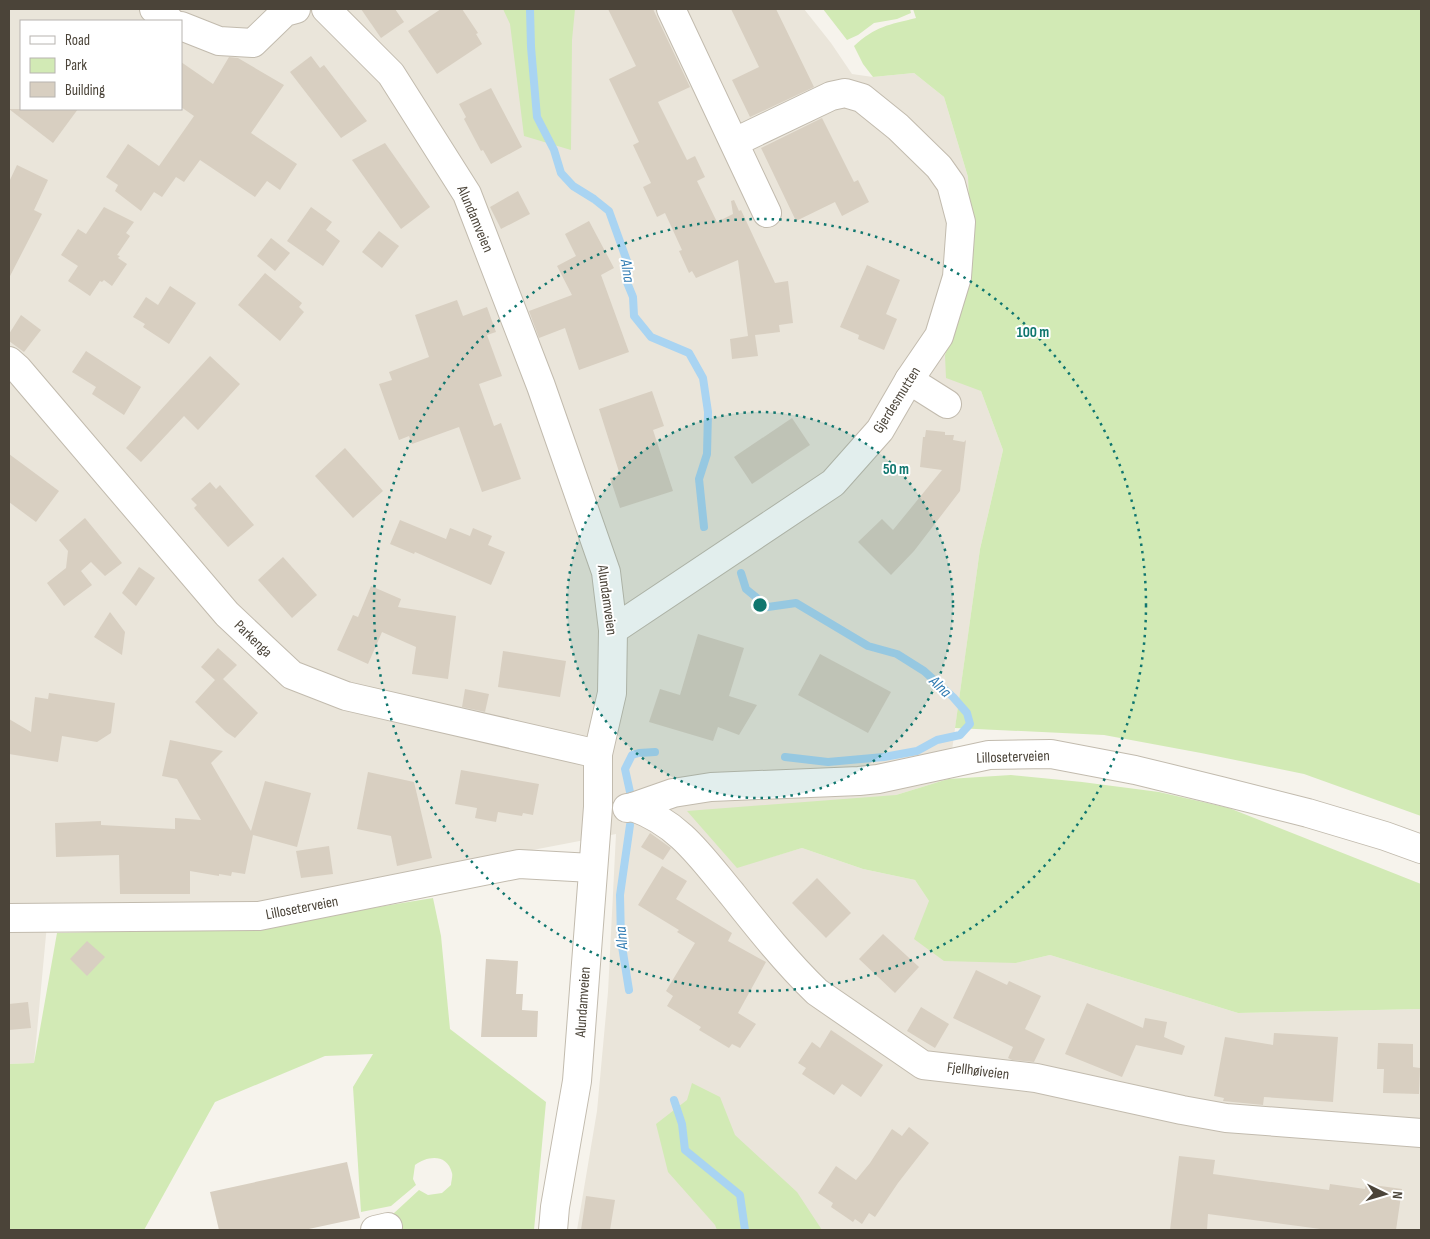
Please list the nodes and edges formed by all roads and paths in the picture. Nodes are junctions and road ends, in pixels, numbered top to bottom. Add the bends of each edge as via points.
1 (154, 9) edge
2 (296, 9) edge
3 (326, 9) edge
4 (672, 9) edge
5 (169, 20) edge
6 (182, 26) edge
7 (735, 142) junction
8 (767, 214) dead end
9 (9, 361) edge
10 (909, 380) junction
11 (947, 404) dead end
12 (613, 630) junction
13 (598, 754) junction
14 (633, 807) junction
15 (598, 808) junction
16 (1421, 849) edge
17 (592, 868) junction
18 (9, 918) edge
19 (1421, 1133) edge
20 (553, 1230) edge

1 - 5 street
2 - 6 street via 285,12 253,43 219,41
3 - 12 street, Alundamveien via 391,74 467,194 541,386 606,572
4 - 7 street
7 - 8 street
7 - 10 street, Gjerdesmutten via 832,96 845,93 862,98 939,166 951,184 961,222 957,277 939,336
9 - 13 street, Parkenga via 227,614 292,676 346,696
10 - 11 street
10 - 12 street, Gjerdesmutten via 880,430 834,483
12 - 13 street, Alundamveien via 612,693
13 - 15 street, Alundamveien
14 - 15 street, Lilloseterveien
14 - 16 street, Lilloseterveien via 673,793 711,788 859,781 989,755 1051,754 1135,770 1291,808
14 - 19 street, Fjellhøiveien via 674,828 818,992 923,1065 1036,1078 1226,1118
15 - 17 street, Alundamveien
17 - 18 street, Lilloseterveien via 519,864 259,916
17 - 20 street, Alundamveien via 577,1081

